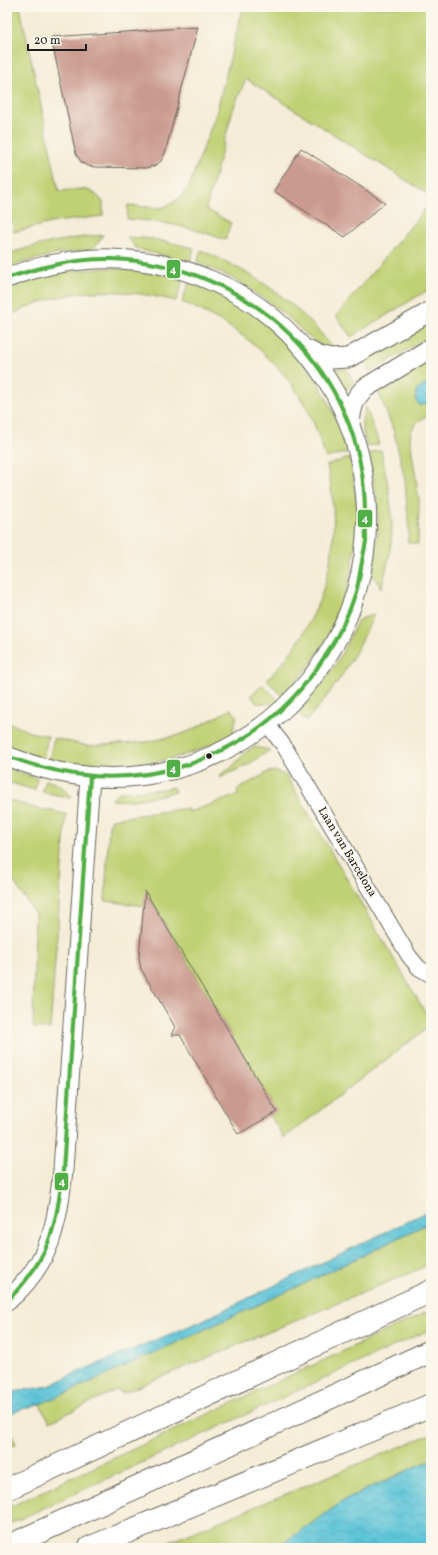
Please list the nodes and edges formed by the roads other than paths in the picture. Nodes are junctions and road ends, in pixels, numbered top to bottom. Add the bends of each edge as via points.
1 (7, 278) edge
2 (431, 311) edge
3 (304, 348) junction
4 (431, 348) edge
5 (350, 425) junction
6 (267, 724) junction
7 (7, 756) edge
8 (90, 777) junction
9 (431, 975) edge
10 (431, 1291) edge
11 (7, 1301) edge
12 (431, 1351) edge
13 (431, 1405) edge
14 (7, 1489) edge
15 (7, 1547) edge
16 (89, 1548) edge

1 - 3 street via 40,267 93,259 132,260 173,267 194,273 242,296 264,311
2 - 3 street via 348,358 330,359
3 - 5 street via 327,378
4 - 5 street via 359,393 352,406
5 - 6 street via 359,452 367,505 364,560 356,592 342,632 326,660 295,698
6 - 8 street via 233,746 185,766 139,776
6 - 9 street, Laan van Barcelona via 284,746 409,956 419,968
7 - 8 street via 44,769
8 - 11 street via 60,1199 56,1222 40,1264
10 - 14 highway
12 - 15 highway
13 - 16 highway

